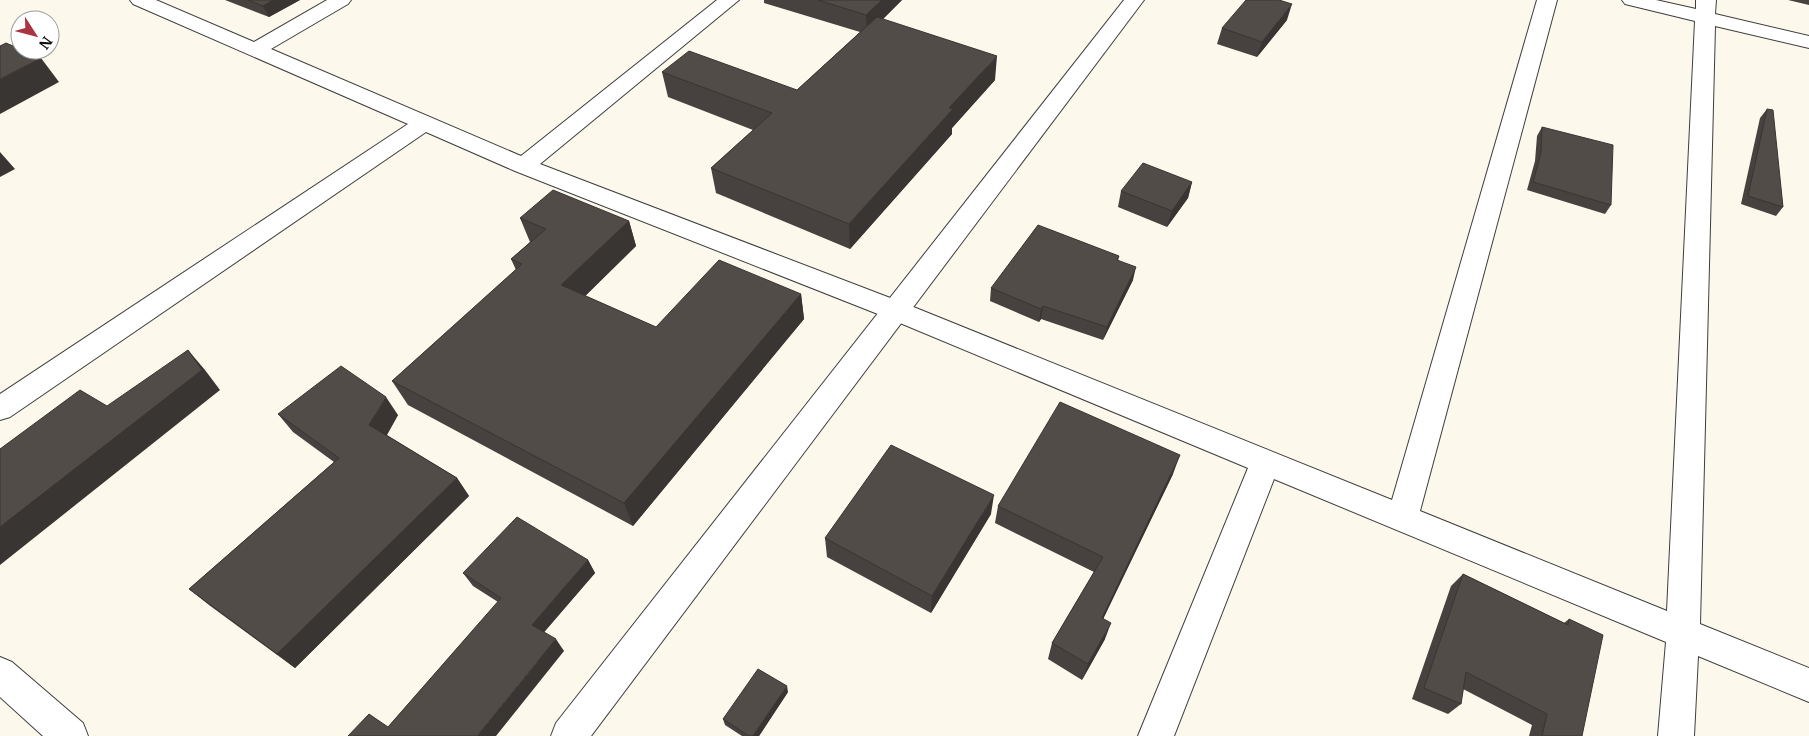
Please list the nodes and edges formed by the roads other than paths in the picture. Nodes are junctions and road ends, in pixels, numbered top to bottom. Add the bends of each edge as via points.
1 (140, 0) edge
2 (341, 0) edge
3 (729, 0) edge
4 (1134, 0) edge
5 (1547, 0) edge
6 (1632, 0) edge
7 (1706, 9) edge
8 (1809, 42) edge
9 (255, 50) junction
10 (425, 123) junction
11 (522, 166) junction
12 (897, 312) junction
13 (0, 409) edge
14 (1265, 463) junction
15 (1402, 519) junction
16 (1683, 633) junction
17 (0, 674) edge
18 (1809, 685) edge
19 (70, 736) edge
20 (569, 736) edge
21 (1156, 736) edge
22 (1676, 736) edge

1 - 9 street
2 - 9 street
3 - 11 street
4 - 12 street
5 - 15 street
6 - 7 street
7 - 8 street
7 - 16 street
9 - 10 street
10 - 11 street
10 - 13 street
11 - 12 street
12 - 14 street
12 - 20 street
14 - 15 street
14 - 21 street
15 - 16 street
16 - 18 street
16 - 22 street
17 - 19 street

